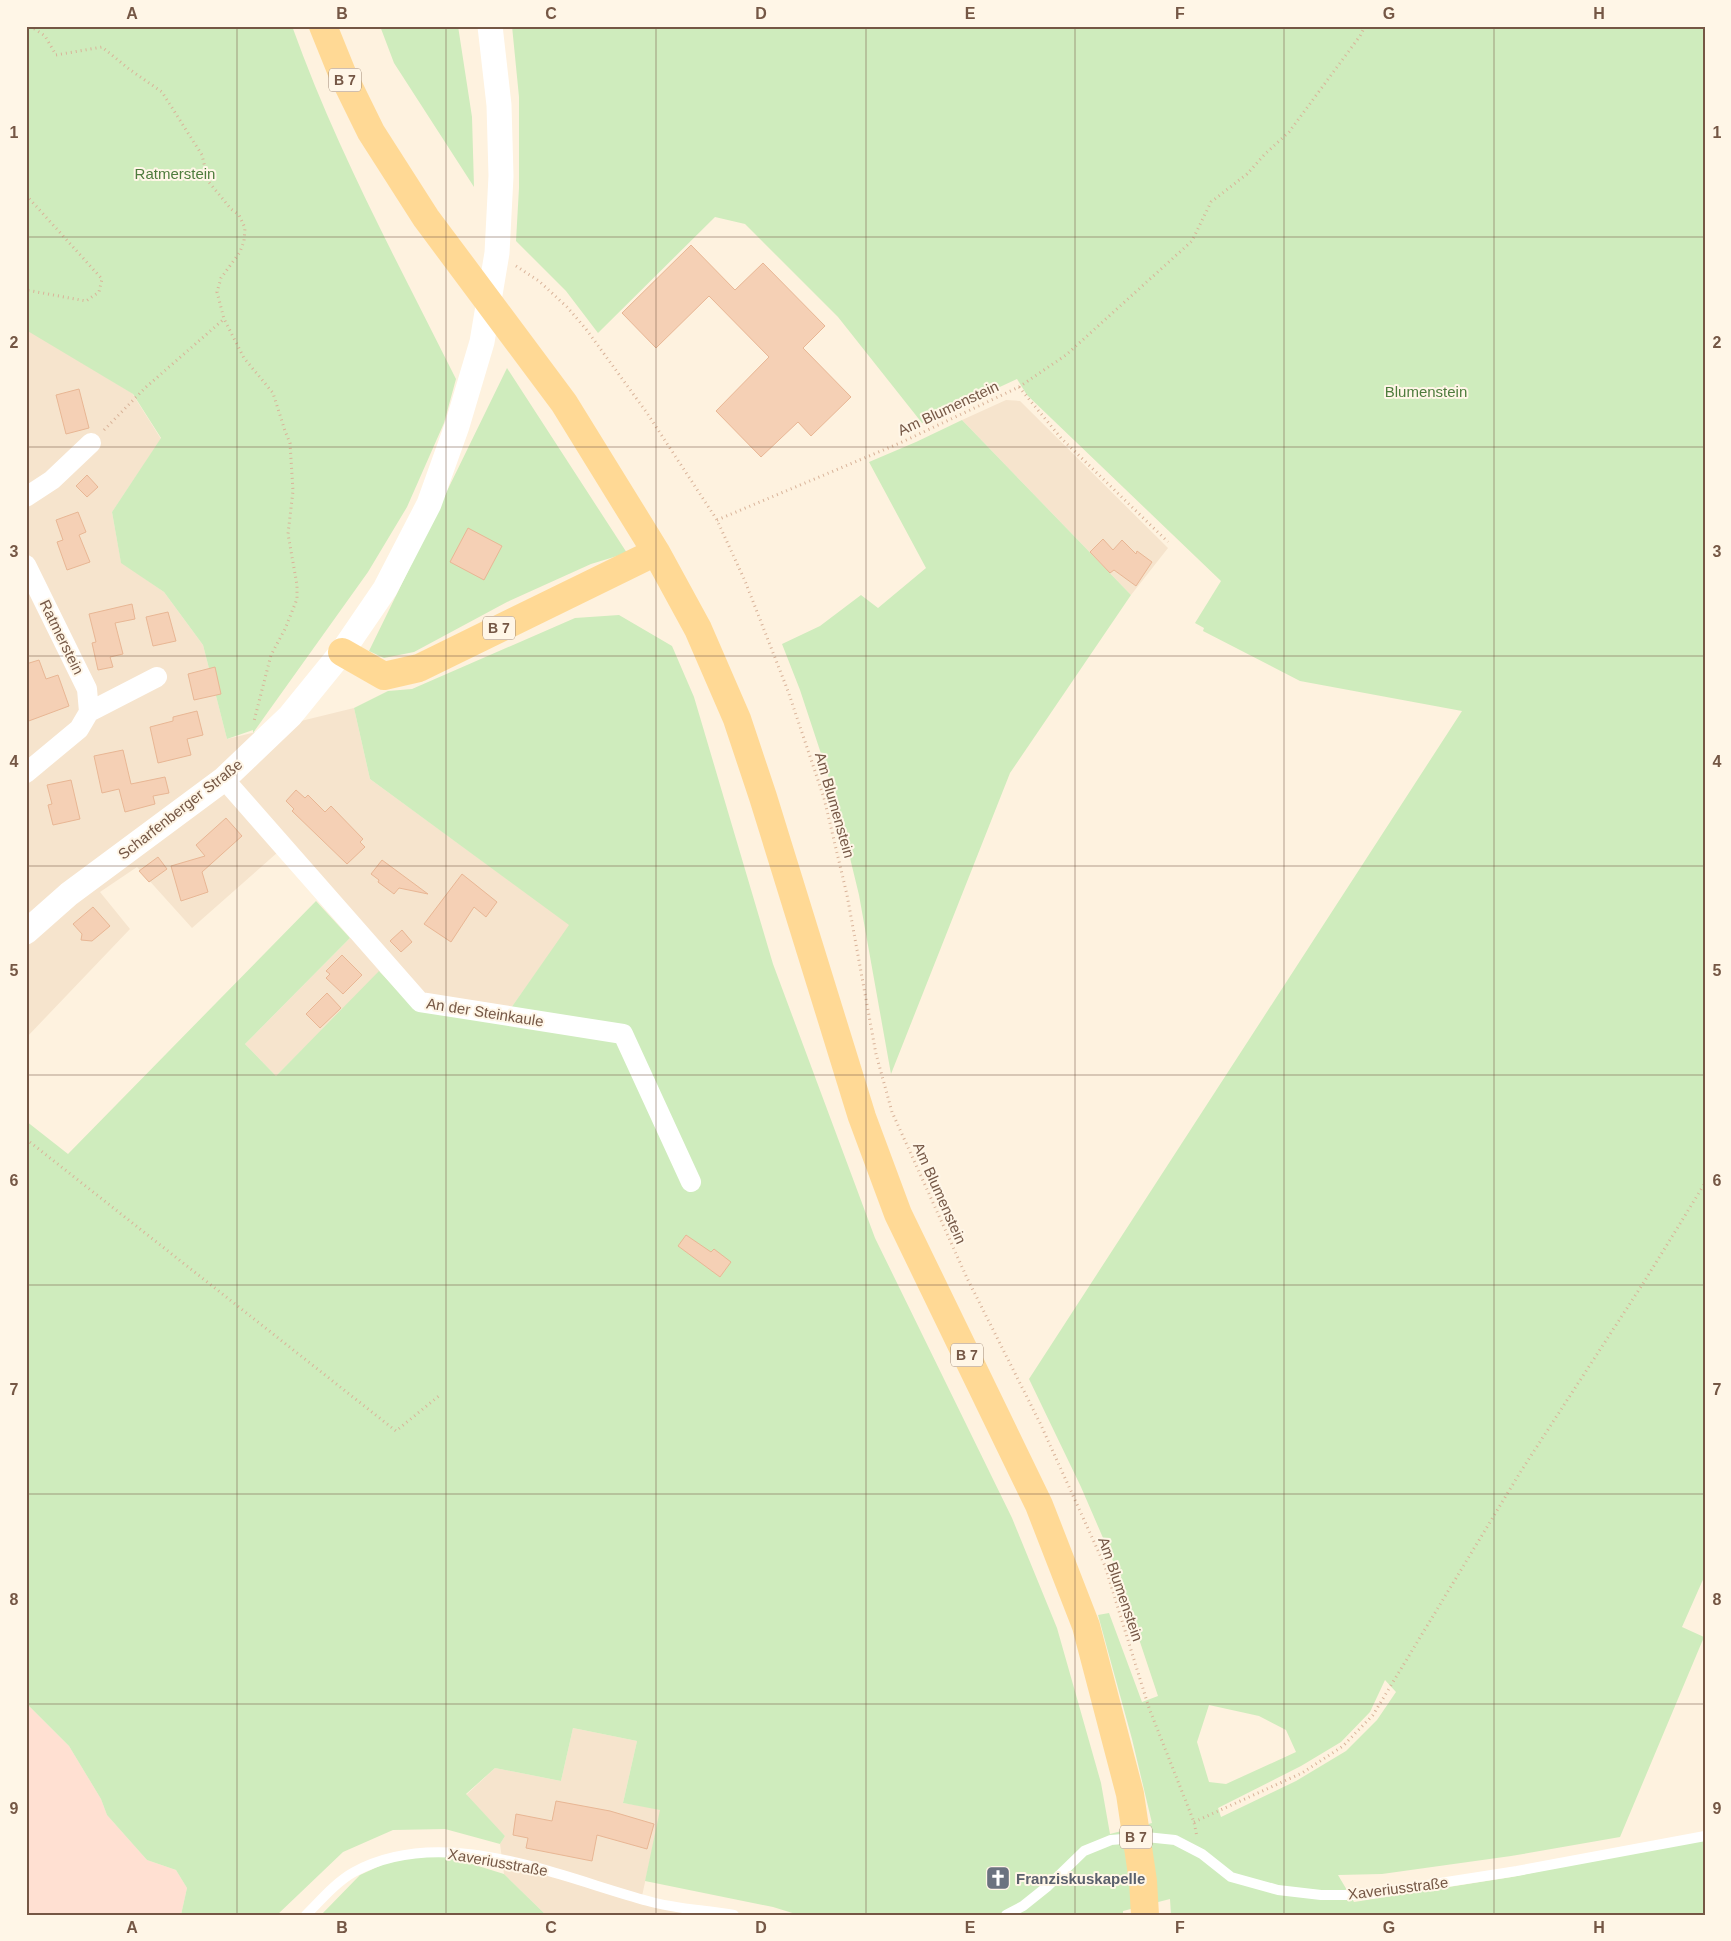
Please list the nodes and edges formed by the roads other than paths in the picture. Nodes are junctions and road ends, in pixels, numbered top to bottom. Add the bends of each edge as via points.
1 (323, 26) edge
2 (490, 26) edge
3 (91, 443) road end
4 (26, 497) edge
5 (656, 552) junction
6 (26, 565) edge
7 (342, 652) junction
8 (157, 677) dead end
9 (89, 712) junction
10 (26, 773) edge
11 (224, 778) junction
12 (26, 932) edge
13 (691, 1182) dead end
14 (1705, 1836) edge
15 (306, 1915) edge
16 (734, 1915) edge
17 (1006, 1915) edge
18 (1145, 1915) edge

1 - 5 main road, B 7 via 371,132 426,218 564,403
2 - 7 street, Scharfenberger Straße via 499,105 501,176 497,253 482,342 429,504 385,589
3 - 4 street via 52,480
5 - 7 main road, B 7 via 419,668 384,676
5 - 18 main road, B 7 via 698,629 737,719 862,1117 898,1214 1039,1505 1086,1626 1130,1794
6 - 9 street, Ratmerstein via 87,689
7 - 11 street, Scharfenberger Straße via 290,716
8 - 9 street
9 - 10 street via 79,729
11 - 12 street, Scharfenberger Straße via 70,894
11 - 13 street, An der Steinkaule via 420,1002 623,1034
14 - 17 lane, Xaveriusstraße via 1517,1872 1363,1895 1278,1890 1231,1877 1202,1854 1175,1840 1146,1837 1110,1840 1084,1851 1048,1886
15 - 16 lane, Xaveriusstraße via 337,1884 360,1868 387,1859 437,1852 534,1866 650,1902

